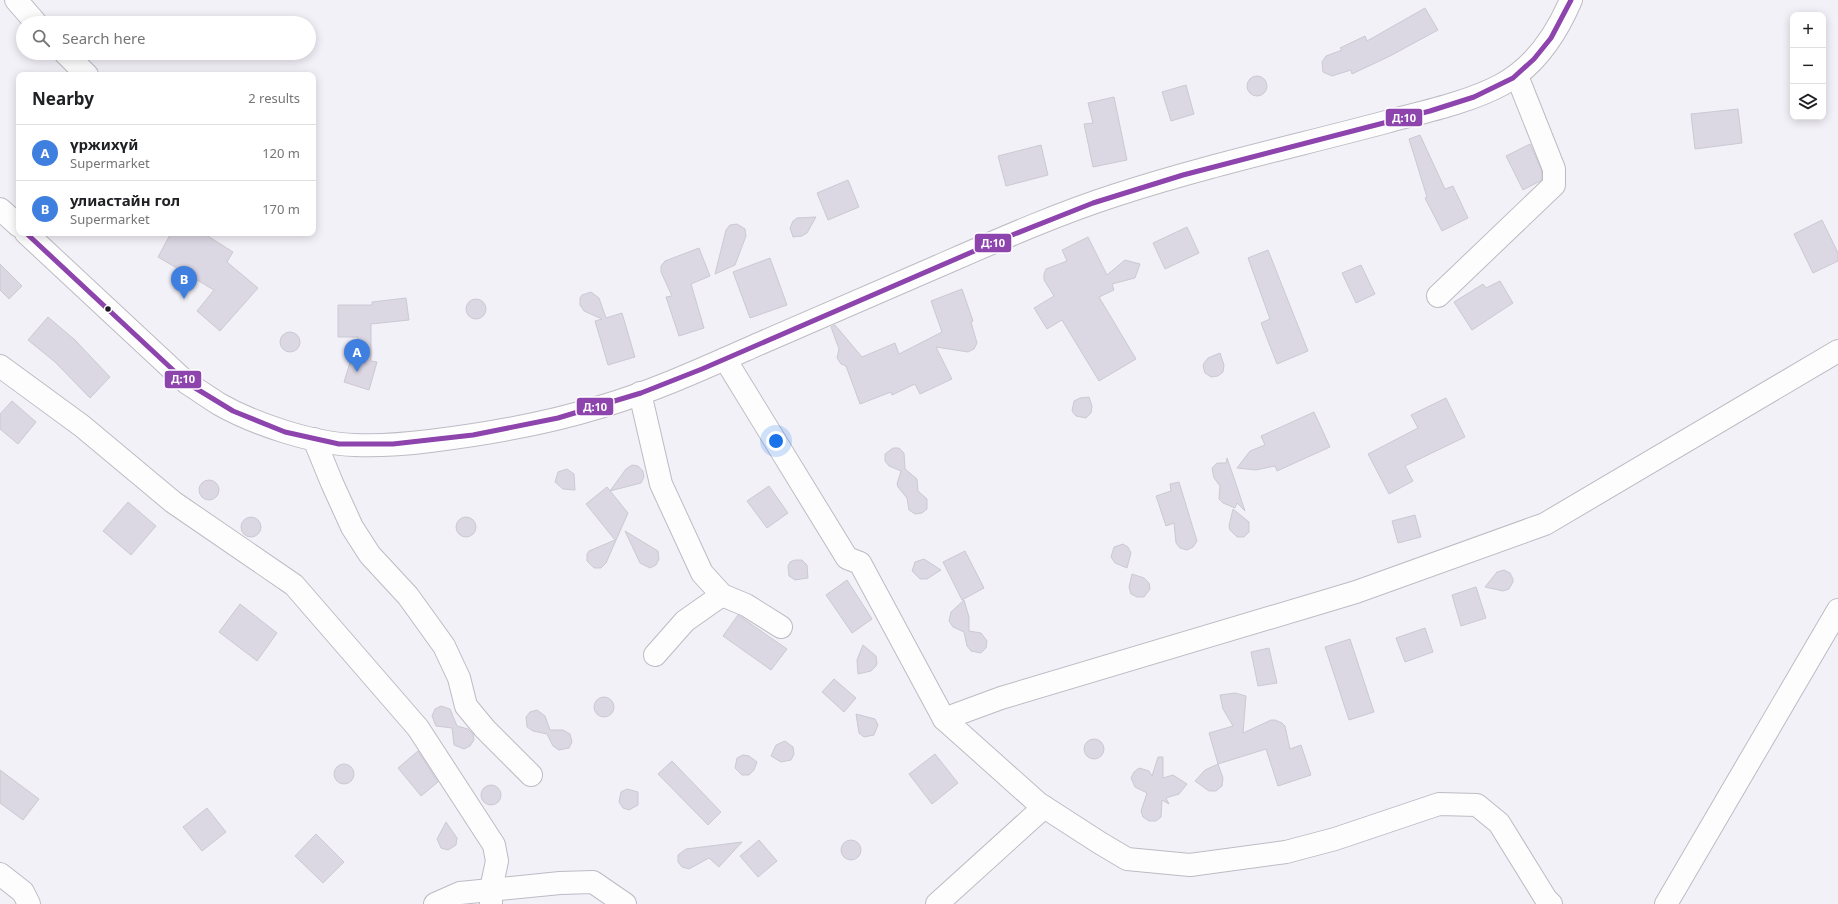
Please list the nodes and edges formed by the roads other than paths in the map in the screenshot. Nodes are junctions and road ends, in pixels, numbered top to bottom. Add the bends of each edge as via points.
1 (16, 0) edge
2 (1572, 0) edge
3 (30, 16) edge
4 (72, 60) edge
5 (84, 72) edge
6 (1517, 76) junction
7 (0, 208) edge
8 (16, 223) edge
9 (29, 236) edge
10 (1438, 296) dead end
11 (1838, 351) edge
12 (725, 359) junction
13 (0, 366) edge
14 (640, 393) junction
15 (314, 439) junction
16 (722, 595) junction
17 (1838, 610) edge
18 (781, 627) dead end
19 (655, 655) dead end
20 (944, 719) junction
21 (531, 775) dead end
22 (1044, 807) junction
23 (0, 874) edge
24 (491, 897) edge
25 (29, 904) edge
26 (435, 904) edge
27 (625, 904) edge
28 (937, 904) edge
29 (1551, 904) edge
30 (1666, 904) edge

1 - 3 street
2 - 6 street via 1537,58
4 - 5 street
6 - 10 street via 1554,169 1554,185
6 - 12 street via 1476,96 1117,195 1024,229
7 - 8 street
9 - 15 street via 187,383 243,416
11 - 20 street via 1545,524 1356,592 1001,698
12 - 14 street
12 - 20 street via 847,558 860,563
13 - 24 street via 82,426 173,502 294,585 418,728 494,846 496,861
14 - 15 street via 562,418 430,441 351,445
14 - 16 street via 661,484 702,573
15 - 21 street via 352,527 370,555 408,596 444,646 459,678 466,706
16 - 18 street via 746,605
16 - 19 street via 685,621
17 - 30 street
20 - 22 street
22 - 28 street
22 - 29 street via 1127,859 1190,865 1286,852 1336,839 1439,804 1477,805 1499,823
23 - 25 street via 23,892
24 - 26 street via 460,893
24 - 27 street via 560,883 593,882

